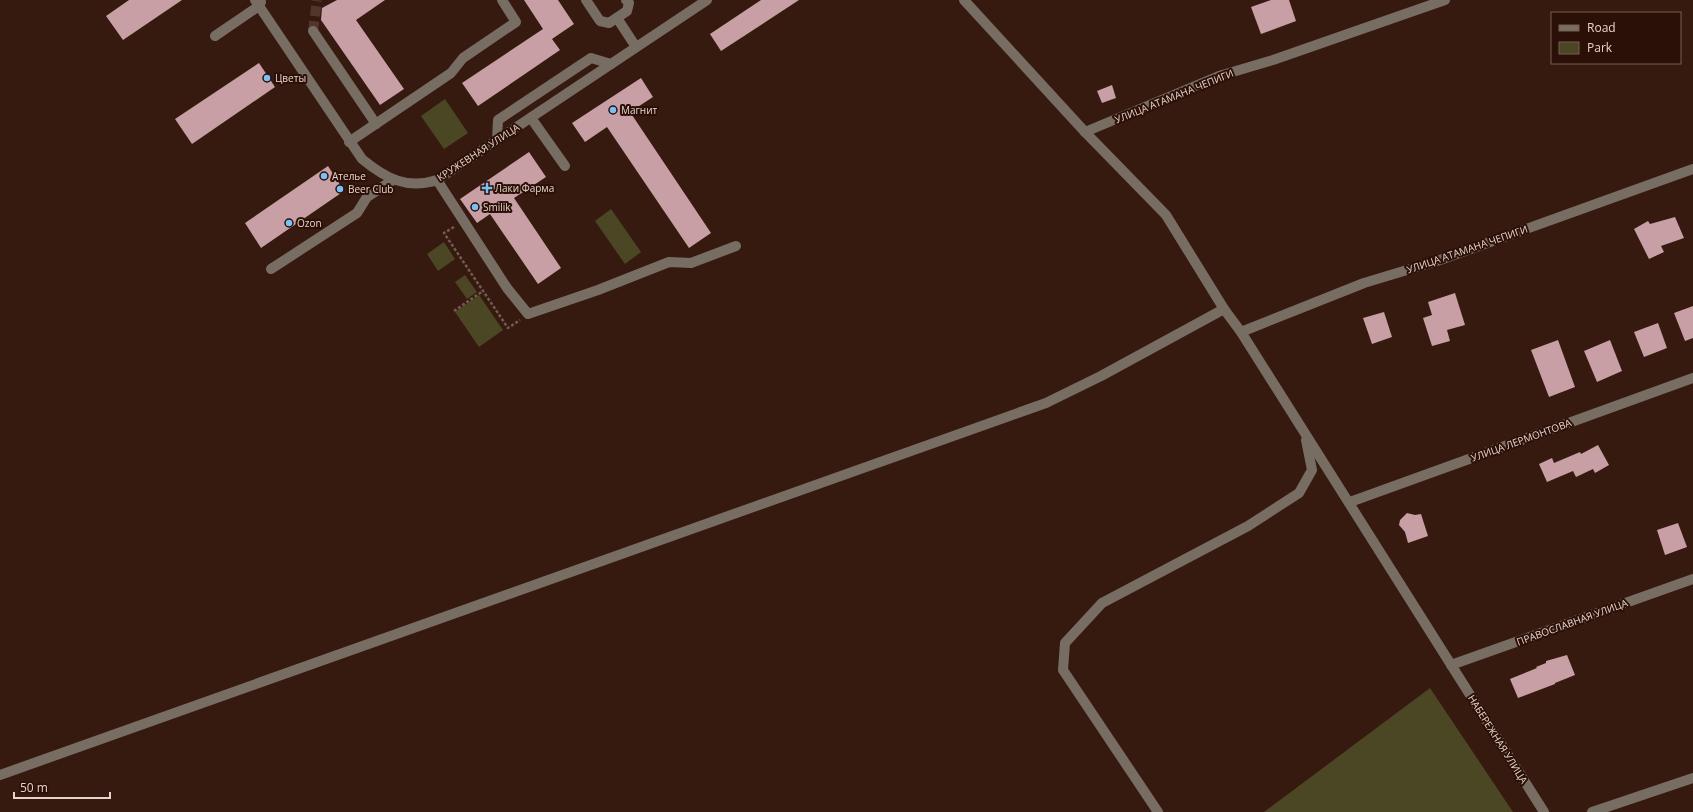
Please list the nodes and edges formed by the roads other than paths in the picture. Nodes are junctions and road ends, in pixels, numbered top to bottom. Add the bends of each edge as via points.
1 (502, 0) edge
2 (586, 0) edge
3 (626, 0) edge
4 (707, 0) edge
5 (964, 0) edge
6 (1445, 0) edge
7 (259, 2) edge
8 (617, 18) junction
9 (313, 31) tunnel mouth
10 (216, 36) dead end
11 (636, 47) junction
12 (611, 64) junction
13 (531, 118) junction
14 (376, 124) junction
15 (1086, 132) junction
16 (497, 140) junction
17 (350, 142) junction
18 (565, 166) dead end
19 (1693, 169) edge
20 (393, 180) junction
21 (437, 180) junction
22 (736, 246) dead end
23 (271, 269) dead end
24 (1224, 309) junction
25 (1241, 332) junction
26 (1693, 378) edge
27 (1305, 434) junction
28 (1350, 502) junction
29 (1693, 579) edge
30 (1451, 665) junction
31 (0, 775) edge
32 (1693, 778) edge
33 (1158, 812) edge
34 (1544, 812) edge
35 (1592, 812) edge

1 - 14 street via 516,22 463,58 451,73
2 - 8 street via 600,21 609,23
3 - 8 street via 629,3 628,12
4 - 11 street, КРУЖЕВНАЯ УЛИЦА
5 - 15 street, НАБЕРЕЖНАЯ УЛИЦА
6 - 15 street, УЛИЦА АТАМАНА ЧЕПИГИ via 1273,60 1219,76
7 - 10 street
7 - 17 street, КРУЖЕВНАЯ УЛИЦА
8 - 11 street
9 - 14 street
11 - 12 street, КРУЖЕВНАЯ УЛИЦА
12 - 13 street, КРУЖЕВНАЯ УЛИЦА
12 - 16 street via 591,58 498,120
13 - 16 street, КРУЖЕВНАЯ УЛИЦА
13 - 18 street
14 - 17 street
15 - 24 street, НАБЕРЕЖНАЯ УЛИЦА via 1166,215
16 - 21 street, КРУЖЕВНАЯ УЛИЦА
17 - 20 street, КРУЖЕВНАЯ УЛИЦА via 362,159 376,171
19 - 25 street, УЛИЦА АТАМАНА ЧЕПИГИ via 1440,260 1364,283
20 - 21 street, КРУЖЕВНАЯ УЛИЦА via 424,184
20 - 23 street via 367,197 356,213
21 - 22 street via 507,288 528,314 669,262 691,263
24 - 25 street, НАБЕРЕЖНАЯ УЛИЦА
24 - 31 street via 1046,403
25 - 27 street, НАБЕРЕЖНАЯ УЛИЦА
26 - 28 street, УЛИЦА ЛЕРМОНТОВА
27 - 28 street, НАБЕРЕЖНАЯ УЛИЦА
27 - 33 street via 1312,470 1298,493 1248,526 1102,603 1065,643 1063,670
28 - 30 street, НАБЕРЕЖНАЯ УЛИЦА
29 - 30 street, ПРАВОСЛАВНАЯ УЛИЦА
30 - 34 street, НАБЕРЕЖНАЯ УЛИЦА
32 - 35 street

